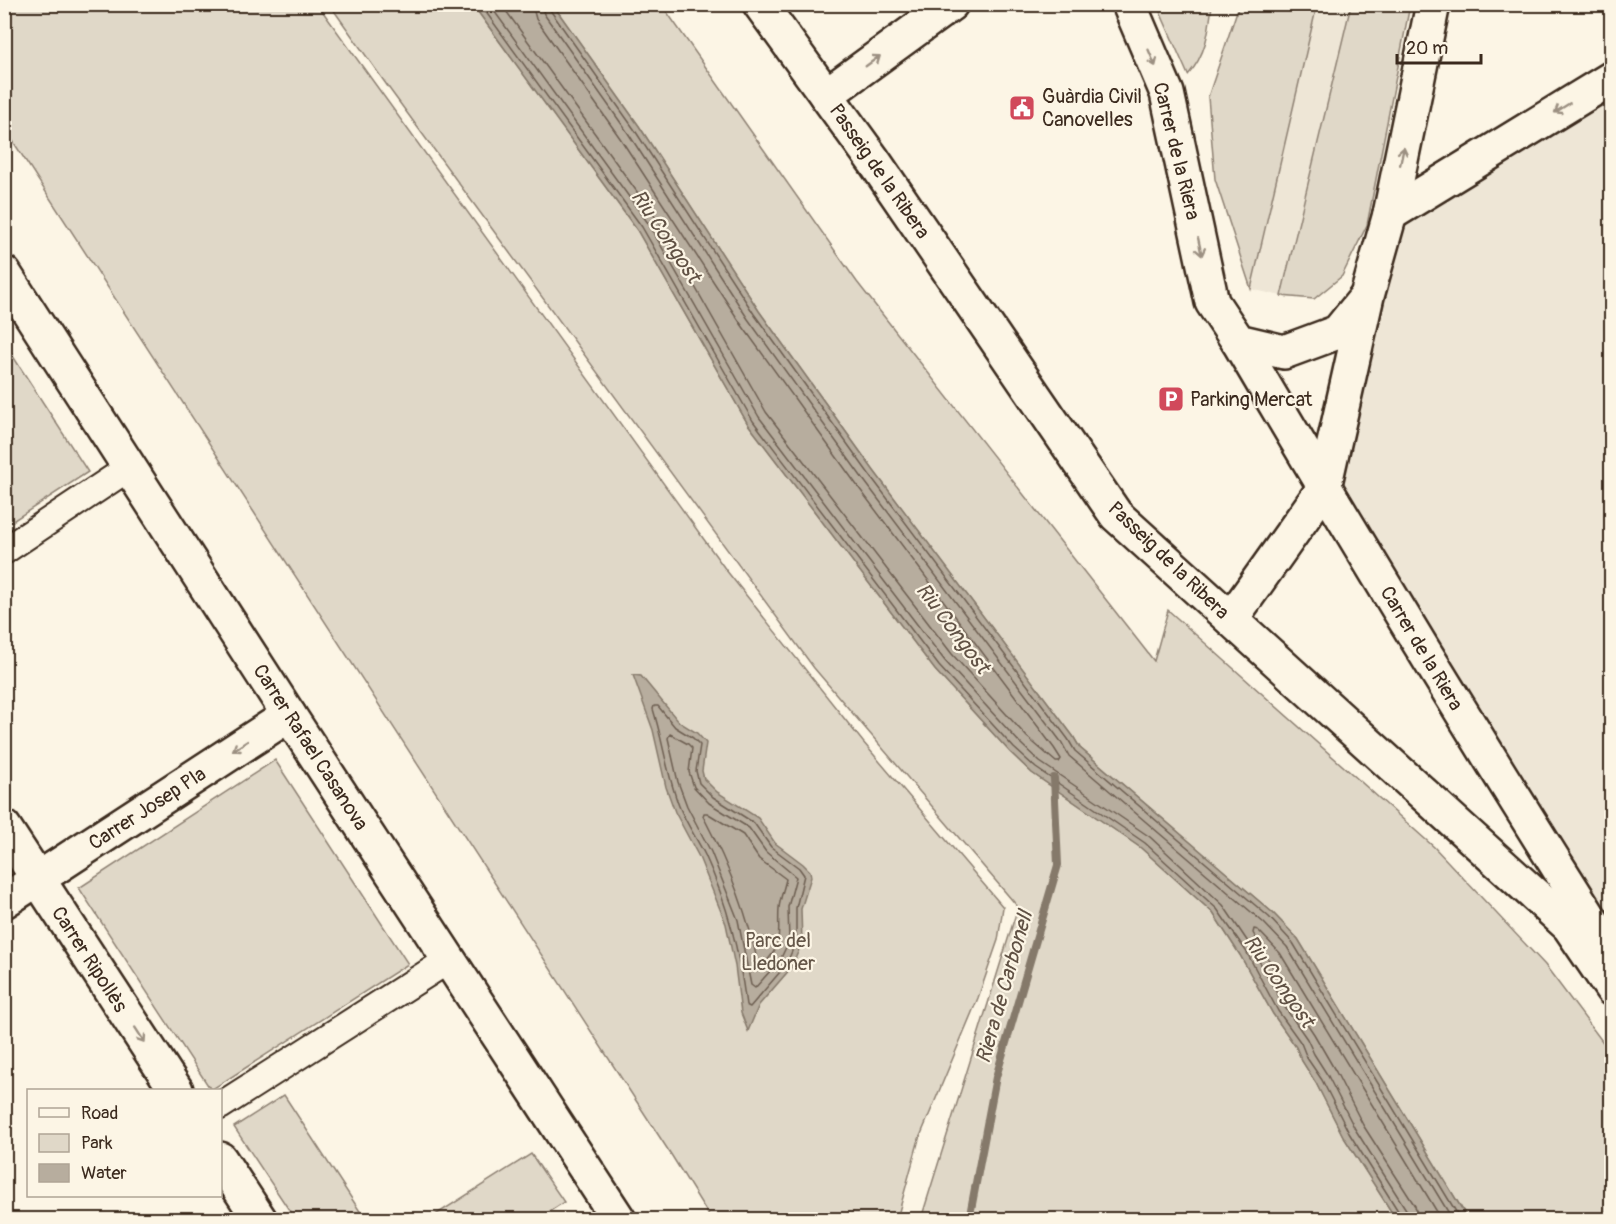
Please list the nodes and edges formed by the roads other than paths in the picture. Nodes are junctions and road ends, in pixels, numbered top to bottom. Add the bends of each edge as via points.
1 (760, 4) edge
2 (951, 4) edge
3 (1129, 4) edge
4 (1433, 4) edge
5 (1611, 78) edge
6 (826, 95) junction
7 (1390, 214) junction
8 (4, 273) edge
9 (1367, 296) junction
10 (1238, 341) junction
11 (130, 467) junction
12 (1324, 488) junction
13 (4, 551) edge
14 (1231, 619) junction
15 (289, 715) junction
16 (4, 827) edge
17 (38, 879) junction
18 (4, 901) edge
19 (1611, 952) edge
20 (450, 959) junction
21 (1611, 989) edge
22 (175, 1089) edge
23 (222, 1105) edge
24 (222, 1162) edge
25 (608, 1216) edge
26 (260, 1220) edge

1 - 6 street, Passeig de la Ribera
6 -> 2 street
3 -> 10 street, Carrer de la Riera via 1167,93 1212,302
7 -> 4 street
5 -> 7 street
6 - 14 street, Passeig de la Ribera via 1116,515
7 - 9 street
8 - 11 street, Carrer Rafael Casanova
9 - 10 street via 1338,332 1284,352
9 - 12 street
10 - 12 street, Carrer de la Riera
11 - 13 street
11 - 15 street, Carrer Rafael Casanova
12 - 14 street
12 - 19 street, Carrer de la Riera
14 - 21 street, Passeig de la Ribera via 1569,926
15 -> 17 street, Carrer Josep Pla
15 - 20 street, Carrer Rafael Casanova
16 - 17 street, Carrer Ripollès
17 - 18 street, Carrer Josep Pla
17 -> 22 street, Carrer Ripollès
20 - 23 street
20 - 25 street, Carrer Rafael Casanova
24 - 26 street

